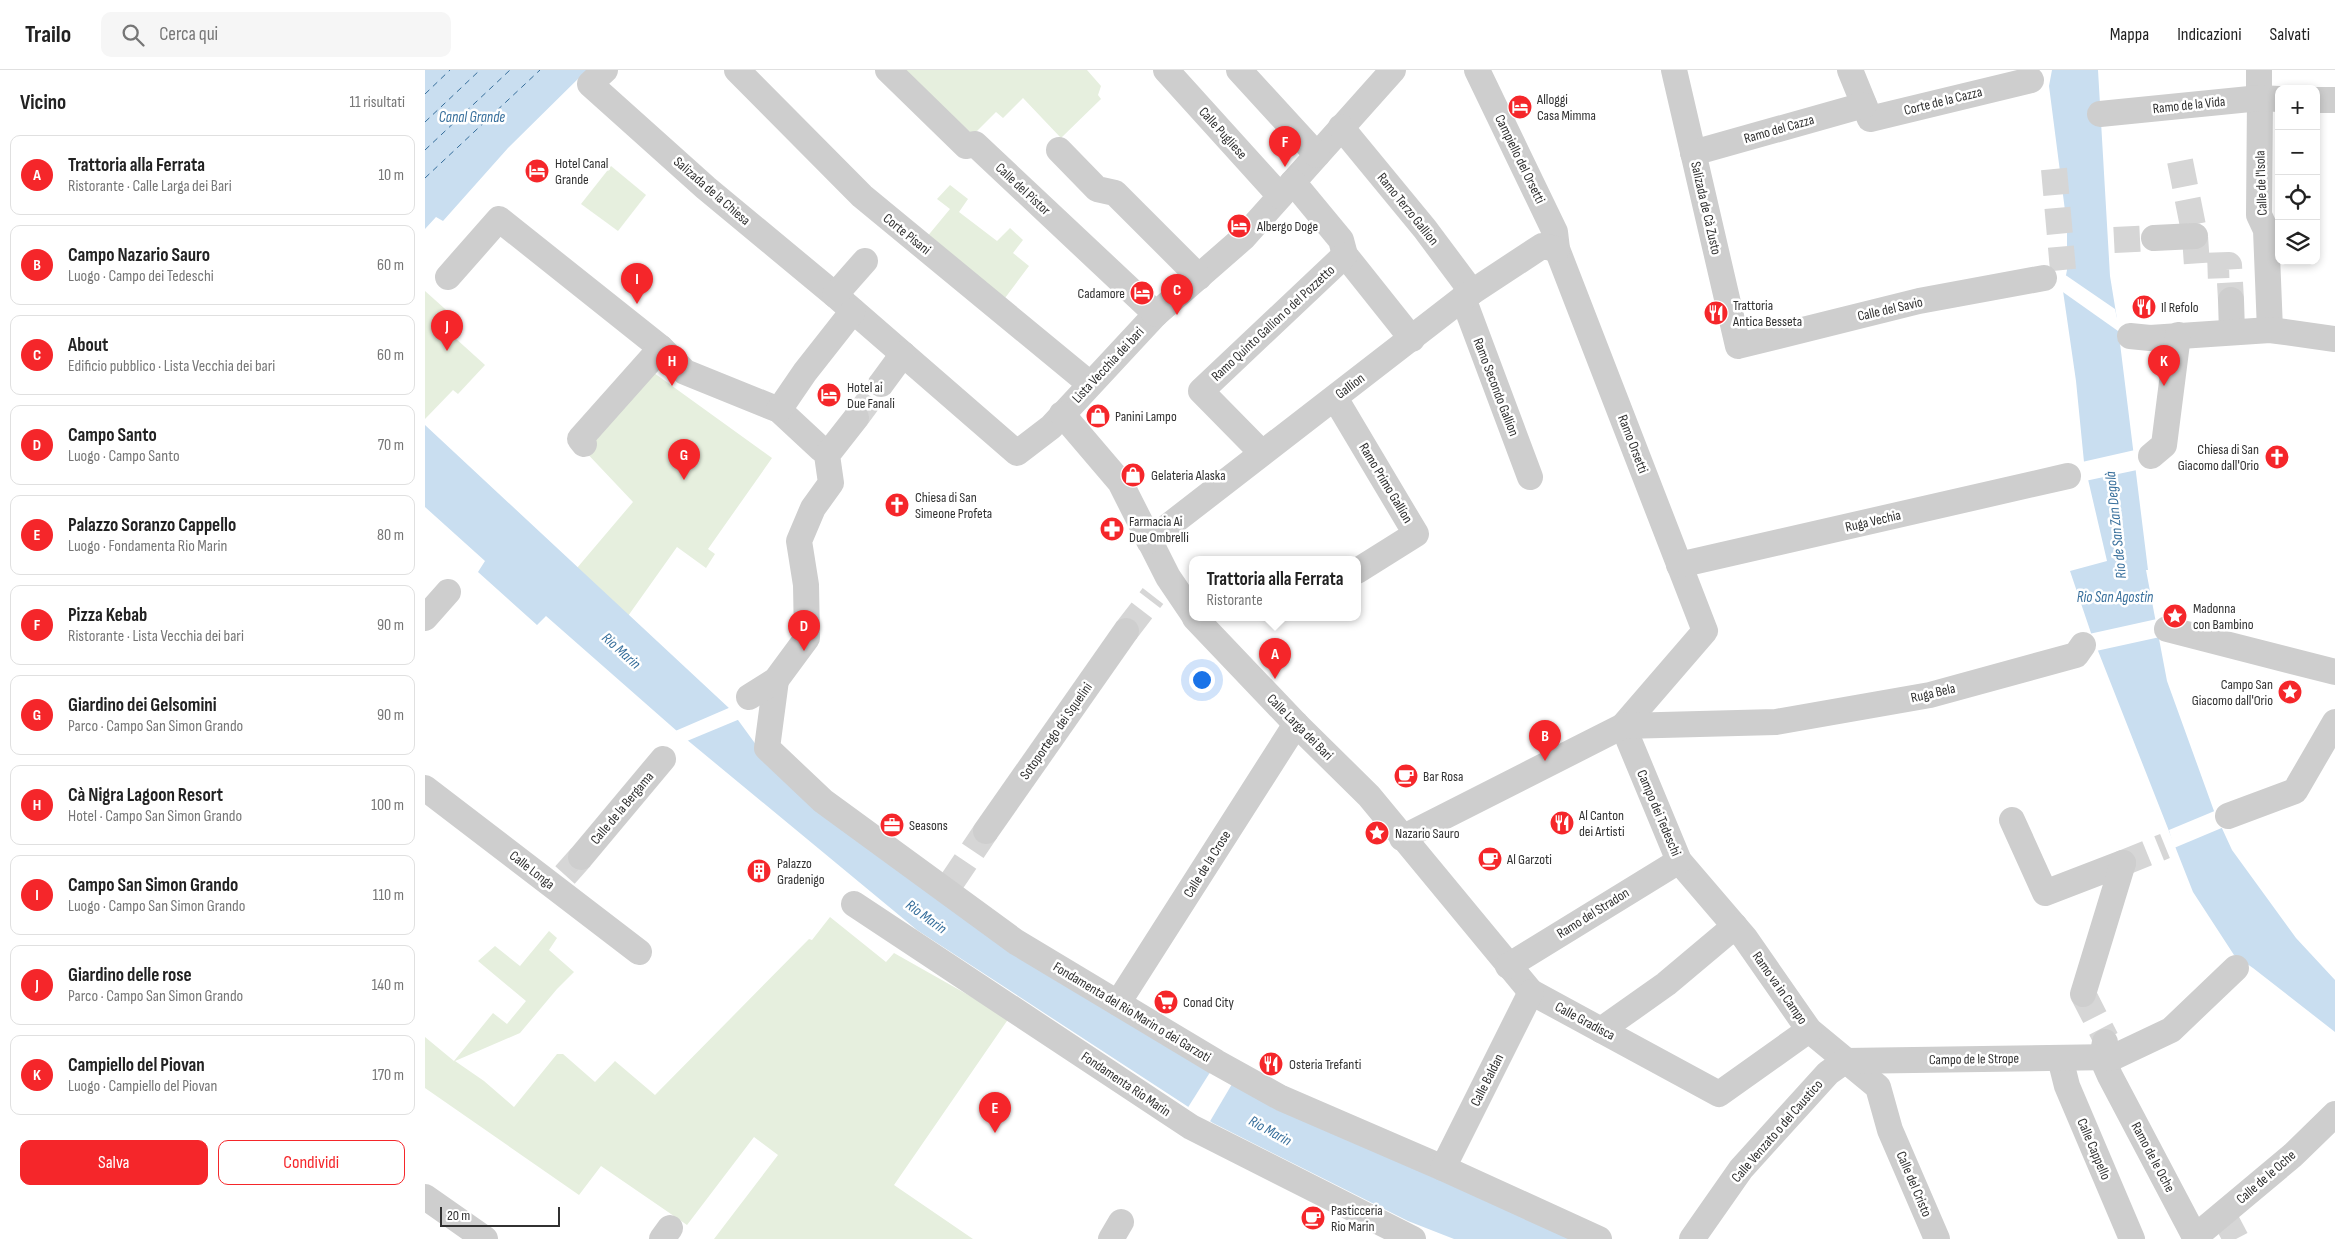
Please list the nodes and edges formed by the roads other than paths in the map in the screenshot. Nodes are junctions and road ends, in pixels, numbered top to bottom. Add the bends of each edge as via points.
1 (737, 70) edge
2 (888, 70) edge
3 (1166, 70) edge
4 (1239, 70) edge
5 (1477, 70) edge
6 (1674, 70) edge
7 (1850, 70) edge
8 (1386, 73) edge
9 (598, 77) edge
10 (2031, 80) dead end
11 (2264, 89) edge
12 (2320, 100) edge
13 (2335, 100) edge
14 (1864, 105) junction
15 (2100, 114) dead end
16 (1341, 127) junction
17 (1059, 150) dead end
18 (1693, 153) junction
19 (1317, 155) junction
20 (1287, 189) junction
21 (2195, 236) dead end
22 (2155, 238) tunnel mouth
23 (1557, 249) junction
24 (1345, 255) junction
25 (865, 261) dead end
26 (448, 277) dead end
27 (1199, 278) junction
28 (2044, 278) dead end
29 (1468, 295) junction
30 (2231, 300) tunnel mouth
31 (844, 303) junction
32 (1156, 314) junction
33 (2270, 330) junction
34 (2232, 332) junction
35 (2178, 335) junction
36 (2130, 336) dead end
37 (1412, 339) junction
38 (2335, 339) edge
39 (1738, 346) joint
40 (661, 348) junction
41 (903, 354) junction
42 (881, 384) tunnel mouth
43 (1090, 384) junction
44 (1335, 398) junction
45 (779, 410) junction
46 (1062, 414) junction
47 (856, 418) tunnel mouth
48 (582, 442) dead end
49 (807, 445) dead end
50 (1017, 453) joint
51 (1263, 453) junction
52 (2151, 456) dead end
53 (2068, 476) dead end
54 (1530, 477) dead end
55 (1149, 541) junction
56 (1679, 565) junction
57 (1361, 568) edge
58 (448, 592) dead end
59 (1189, 610) edge
60 (425, 618) edge
61 (1198, 621) edge
62 (2167, 629) dead end
63 (1126, 631) tunnel mouth
64 (2083, 645) dead end
65 (2335, 672) edge
66 (776, 680) junction
67 (749, 697) dead end
68 (2335, 722) edge
69 (1296, 724) junction
70 (1623, 726) junction
71 (663, 759) dead end
72 (425, 788) edge
73 (2228, 816) dead end
74 (2012, 820) dead end
75 (986, 831) tunnel mouth
76 (1402, 838) junction
77 (1679, 861) junction
78 (566, 873) junction
79 (854, 904) dead end
80 (1740, 932) junction
81 (639, 952) dead end
82 (1508, 966) junction
83 (2236, 968) dead end
84 (1531, 992) junction
85 (2083, 994) tunnel mouth
86 (1118, 1003) junction
87 (1601, 1030) junction
88 (1813, 1033) junction
89 (2108, 1057) junction
90 (2060, 1058) junction
91 (1837, 1067) junction
92 (2335, 1114) edge
93 (1443, 1168) junction
94 (425, 1197) edge
95 (2195, 1237) joint
96 (485, 1239) edge
97 (1413, 1239) edge
98 (1599, 1239) edge
99 (1692, 1239) edge
100 (1937, 1239) edge
101 (2132, 1239) edge

1 - 43 street, Corte Pisani via 862,196
2 - 32 street, Calle del Pistor via 966,146 975,144
3 - 20 street, Calle Pugliese
4 - 19 street
5 - 23 street, Campiello del Orsetti via 1555,232
6 - 18 street, Salizada de Cà Zusto
7 - 14 street
8 - 16 street, Lista Vecchia dei bari
9 - 31 street, Salizada de la Chiesa via 706,188
10 - 14 street, Corte de la Cazza via 1870,119
11 - 15 street, Ramo de la Vida
11 - 33 street, Calle de l'Isola via 2259,215 2266,230
12 - 13 street
14 - 18 street, Ramo del Cazza
16 - 19 street, Lista Vecchia dei bari
16 - 29 street, Ramo Terzo Gallion via 1425,229
17 - 27 street via 1097,189 1115,193
18 - 39 street, Salizada de Cà Zusto
19 - 20 street, Lista Vecchia dei bari
20 - 24 street, Calle Pugliese via 1341,240
20 - 27 street, Lista Vecchia dei bari via 1243,238
21 - 22 street
23 - 29 street, Gallion via 1542,246
23 - 56 street, Ramo Orsetti
24 - 37 street, Calle Pugliese
24 - 51 street, Ramo Quinto Gallion o del Pozzetto via 1201,391
25 - 31 street
26 - 40 street via 499,219
27 - 32 street, Lista Vecchia dei bari
28 - 39 street, Calle del Savio via 1919,301
29 - 37 street, Gallion
29 - 54 street, Ramo Secondo Gallion
30 - 34 street
31 - 41 street, Salizada de la Chiesa
31 - 45 street
32 - 43 street, Lista Vecchia dei bari
33 - 34 street
33 - 38 street
34 - 35 street
35 - 36 street
35 - 52 street via 2164,445
37 - 44 street, Gallion
40 - 45 street via 678,379
40 - 48 street
41 - 42 street
41 - 50 street, Salizada de la Chiesa
43 - 46 street, Lista Vecchia dei bari
44 - 51 street, Gallion
44 - 57 street, Ramo Primo Gallion via 1416,534
45 - 49 street
46 - 50 street, Lista Vecchia dei bari via 1051,427
46 - 55 street via 1120,482
47 - 66 street via 827,455 831,483 813,508 799,541 806,585 807,638
51 - 55 street, Gallion
53 - 56 street, Ruga Vechia
55 - 59 street via 1162,584
56 - 70 street, Ramo Orsetti via 1705,632
58 - 60 street
61 - 69 street, Calle Larga dei Bari
62 - 65 street
63 - 75 street, Sotoportego dei Squelini
64 - 70 street, Ruga Bela via 2076,655 1930,695 1776,722
66 - 67 street
66 - 86 street, Fondamenta del Rio Marin o dei Garzoti via 767,748 823,801 948,887 1016,942
68 - 73 street via 2295,791
69 - 76 street, Calle Larga dei Bari via 1369,796
69 - 86 street, Calle de la Crose
70 - 76 street
70 - 77 street, Campo dei Tedeschi
71 - 78 street, Calle de la Bergama
72 - 78 street, Calle Longa
74 - 85 street via 2045,893 2123,863
76 - 82 street, Calle Gradisca
77 - 80 street, Campo dei Tedeschi
77 - 82 street, Ramo del Stradon
78 - 81 street, Calle Longa
79 - 97 street, Fondamenta Rio Marin via 1189,1129
80 - 87 street
80 - 88 street, Ramo va in Campo
82 - 84 street, Calle Gradisca
83 - 89 street via 2171,1030
84 - 87 street, Calle Gradisca
84 - 93 street, Calle Baldan
86 - 93 street, Fondamenta del Rio Marin o dei Garzoti via 1221,1066 1281,1098
87 - 88 street, Calle Gradisca via 1719,1094
88 - 91 street
89 - 90 street, Campo de le Strope
89 - 95 street, Ramo de le Oche
90 - 91 street, Campo de le Strope
90 - 101 street, Calle Cappello via 2067,1086
91 - 99 street, Calle Venzato o del Caustico via 1741,1169
91 - 100 street, Calle del Cristo via 1878,1087 1890,1130
92 - 95 street, Calle de le Oche via 2224,1217
93 - 98 street, Fondamenta del Rio Marin o dei Garzoti
94 - 96 street

